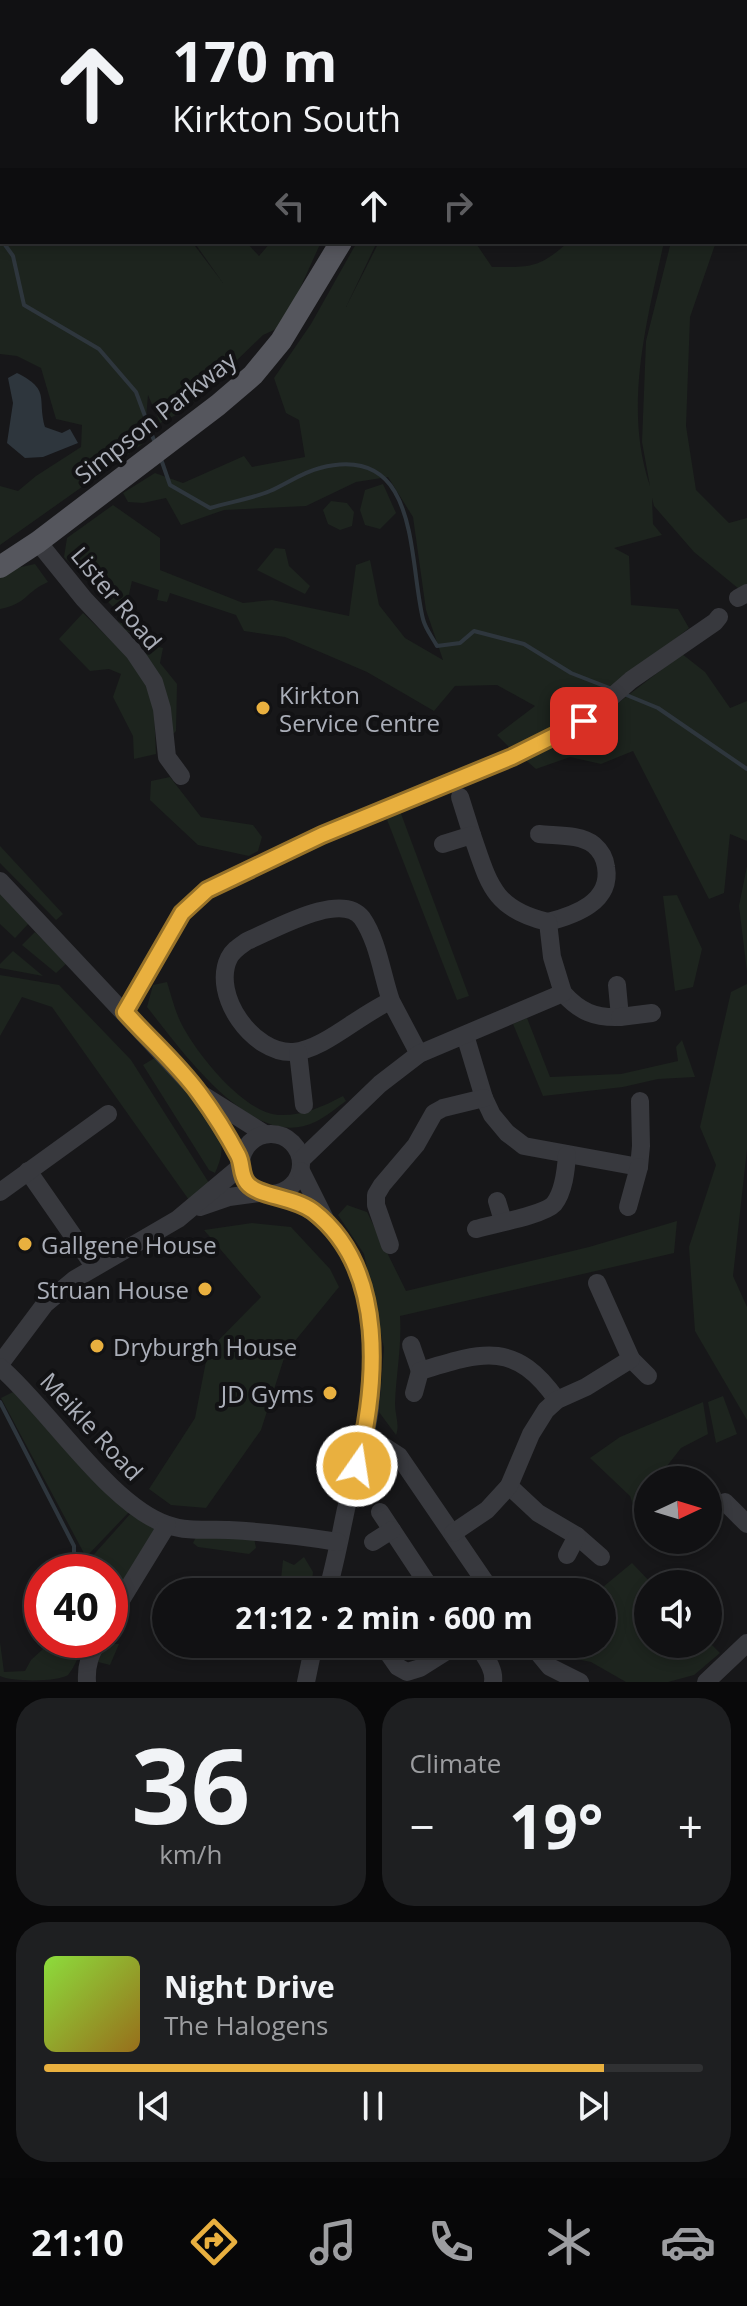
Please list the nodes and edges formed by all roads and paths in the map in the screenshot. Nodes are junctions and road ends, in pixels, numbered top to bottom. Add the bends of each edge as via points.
1 (340, 244) edge
2 (38, 542) junction
3 (0, 567) edge
4 (719, 617) dead end
5 (181, 776) dead end
6 (460, 797) dead end
7 (539, 834) dead end
8 (472, 835) junction
9 (443, 844) dead end
10 (0, 881) edge
11 (548, 922) junction
12 (617, 985) dead end
13 (563, 993) junction
14 (391, 1001) junction
15 (125, 1012) junction
16 (652, 1013) dead end
17 (620, 1017) junction
18 (465, 1035) junction
19 (298, 1052) junction
20 (419, 1054) junction
21 (199, 1093) junction
22 (484, 1098) junction
23 (640, 1101) dead end
24 (304, 1105) dead end
25 (108, 1114) dead end
26 (330, 1131) junction
27 (274, 1135) junction
28 (567, 1155) junction
29 (240, 1163) junction
30 (301, 1166) junction
31 (639, 1167) junction
32 (28, 1171) junction
33 (0, 1192) edge
34 (268, 1194) junction
35 (497, 1201) dead end
36 (628, 1207) dead end
37 (194, 1209) junction
38 (503, 1221) junction
39 (326, 1222) junction
40 (476, 1229) dead end
41 (390, 1245) dead end
42 (94, 1266) junction
43 (597, 1283) dead end
44 (411, 1345) dead end
45 (631, 1359) junction
46 (0, 1365) edge
47 (420, 1371) junction
48 (648, 1376) dead end
49 (414, 1393) dead end
50 (557, 1400) junction
51 (363, 1441) junction
52 (509, 1486) junction
53 (725, 1502) dead end
54 (380, 1512) dead end
55 (737, 1524) edge
56 (167, 1525) junction
57 (392, 1530) junction
58 (453, 1533) junction
59 (577, 1536) junction
60 (338, 1542) junction
61 (373, 1542) dead end
62 (567, 1555) dead end
63 (601, 1557) dead end
64 (330, 1578) edge
65 (424, 1578) edge
66 (477, 1578) edge
67 (128, 1589) edge
68 (747, 1643) edge
69 (90, 1658) edge
70 (311, 1658) edge
71 (392, 1658) edge
72 (436, 1658) edge
73 (486, 1658) edge
74 (543, 1658) edge
75 (87, 1682) edge
76 (306, 1682) edge
77 (493, 1682) edge
78 (580, 1682) edge
79 (706, 1682) edge

1 - 2 main road, Simpson Parkway via 281,341 253,375
2 - 3 main road, Simpson Parkway
2 - 5 street, Lister Road via 154,682 167,757
4 - 15 street via 584,721 207,890 182,913
6 - 8 street
7 - 11 street via 594,845 607,868 595,901
8 - 9 street
8 - 11 street via 497,898 520,914
10 - 15 street
11 - 13 street
12 - 17 street
13 - 17 street via 585,1012
13 - 18 street
14 - 19 street
14 - 19 street via 363,919 348,908 324,909 247,941 226,968 226,991 250,1034 267,1047
14 - 20 street
15 - 21 street
16 - 17 street
18 - 20 street
18 - 22 street
19 - 24 street
20 - 26 street
21 - 27 street
21 - 29 street
22 - 28 street via 492,1115 524,1146
22 - 41 street via 434,1113 426,1132 376,1195 376,1205 390,1216
23 - 31 street
25 - 32 street
26 - 27 street
26 - 30 street
27 - 29 street via 248,1143
27 - 30 street via 294,1145
28 - 31 street
28 - 38 street via 554,1203
29 - 34 street via 245,1181
29 - 37 street
30 - 34 street via 292,1186
30 - 39 street
31 - 36 street
32 - 33 street
32 - 42 street
34 - 37 street via 229,1197
34 - 39 street via 310,1209
35 - 38 street
37 - 42 street
38 - 40 street
39 - 51 street via 358,1273 370,1316 370,1410
42 - 46 street via 45,1304
43 - 45 street via 616,1307
44 - 47 street
45 - 48 street
45 - 50 street
46 - 56 street, Meikle Road via 112,1487
47 - 49 street
47 - 50 street via 478,1355 502,1356 530,1368
50 - 52 street via 531,1434
51 - 58 street via 399,1456
51 - 60 street
52 - 58 street via 487,1510
52 - 59 street via 551,1529
53 - 55 street
54 - 57 street
56 - 60 street, Meikle Road
56 - 67 street
57 - 61 street
57 - 65 street
58 - 66 street
59 - 62 street
59 - 63 street
60 - 64 street
68 - 79 street
69 - 75 street
70 - 76 street
71 - 72 street via 407,1672
73 - 77 street
74 - 78 street

